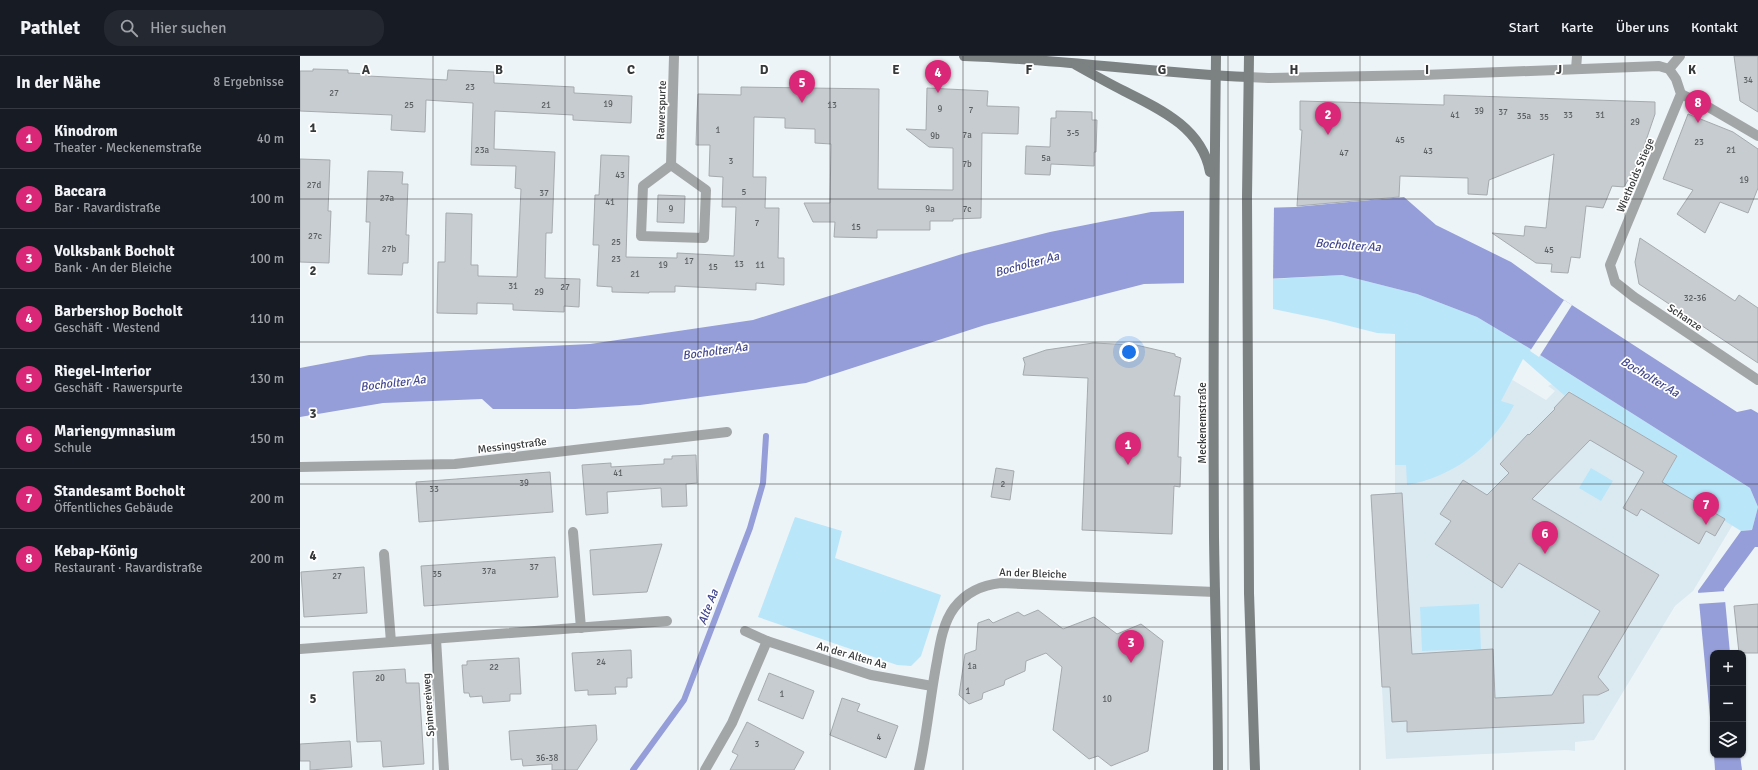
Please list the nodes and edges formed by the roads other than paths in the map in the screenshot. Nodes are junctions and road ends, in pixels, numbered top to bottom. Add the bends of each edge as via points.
1 (674, 56) edge
2 (964, 56) edge
3 (1216, 56) edge
4 (1249, 56) edge
5 (1577, 56) edge
6 (1680, 56) edge
7 (1071, 62) junction
8 (1576, 69) junction
9 (1669, 69) junction
10 (1216, 76) junction
11 (1248, 78) junction
12 (1682, 94) junction
13 (1758, 136) edge
14 (671, 165) junction
15 (1214, 195) junction
16 (1610, 265) joint
17 (1758, 380) edge
18 (727, 432) dead end
19 (300, 467) edge
20 (573, 532) dead end
21 (384, 554) dead end
22 (1215, 592) junction
23 (667, 621) dead end
24 (581, 628) junction
25 (745, 631) dead end
26 (436, 639) junction
27 (767, 641) junction
28 (391, 642) junction
29 (300, 649) edge
30 (932, 686) junction
31 (444, 770) edge
32 (705, 770) edge
33 (919, 770) edge
34 (1218, 770) edge
35 (1255, 770) edge

1 - 14 street, Rawerspurte
2 - 7 main road
3 - 10 main road, Meckenemstraße
4 - 11 main road
5 - 8 street
6 - 9 street
7 - 10 main road
7 - 15 main road via 1150,103 1183,126 1201,145 1208,161
8 - 9 street via 1659,66
8 - 11 street via 1415,76
9 - 12 street
10 - 11 main road
10 - 15 main road, Meckenemstraße
11 - 35 main road via 1249,600
12 - 13 street
12 - 16 street, Wietholds Stiege
14 - 14 street via 706,190 704,238 641,236 642,186
15 - 22 main road, Meckenemstraße
16 - 17 street, Schanze via 1615,282 1634,297
18 - 19 street, Messingstraße via 455,464
20 - 24 street
21 - 28 street
22 - 30 street, An der Bleiche via 987,584 973,590 954,608 941,640
22 - 34 main road, Meckenemstraße
23 - 24 street
24 - 26 street
25 - 27 street, An der Alten Aa
26 - 28 street
26 - 31 street, Spinnereiweg
27 - 30 street, An der Alten Aa via 871,675
27 - 32 street via 732,723
28 - 29 street
30 - 33 street, An der Bleiche

